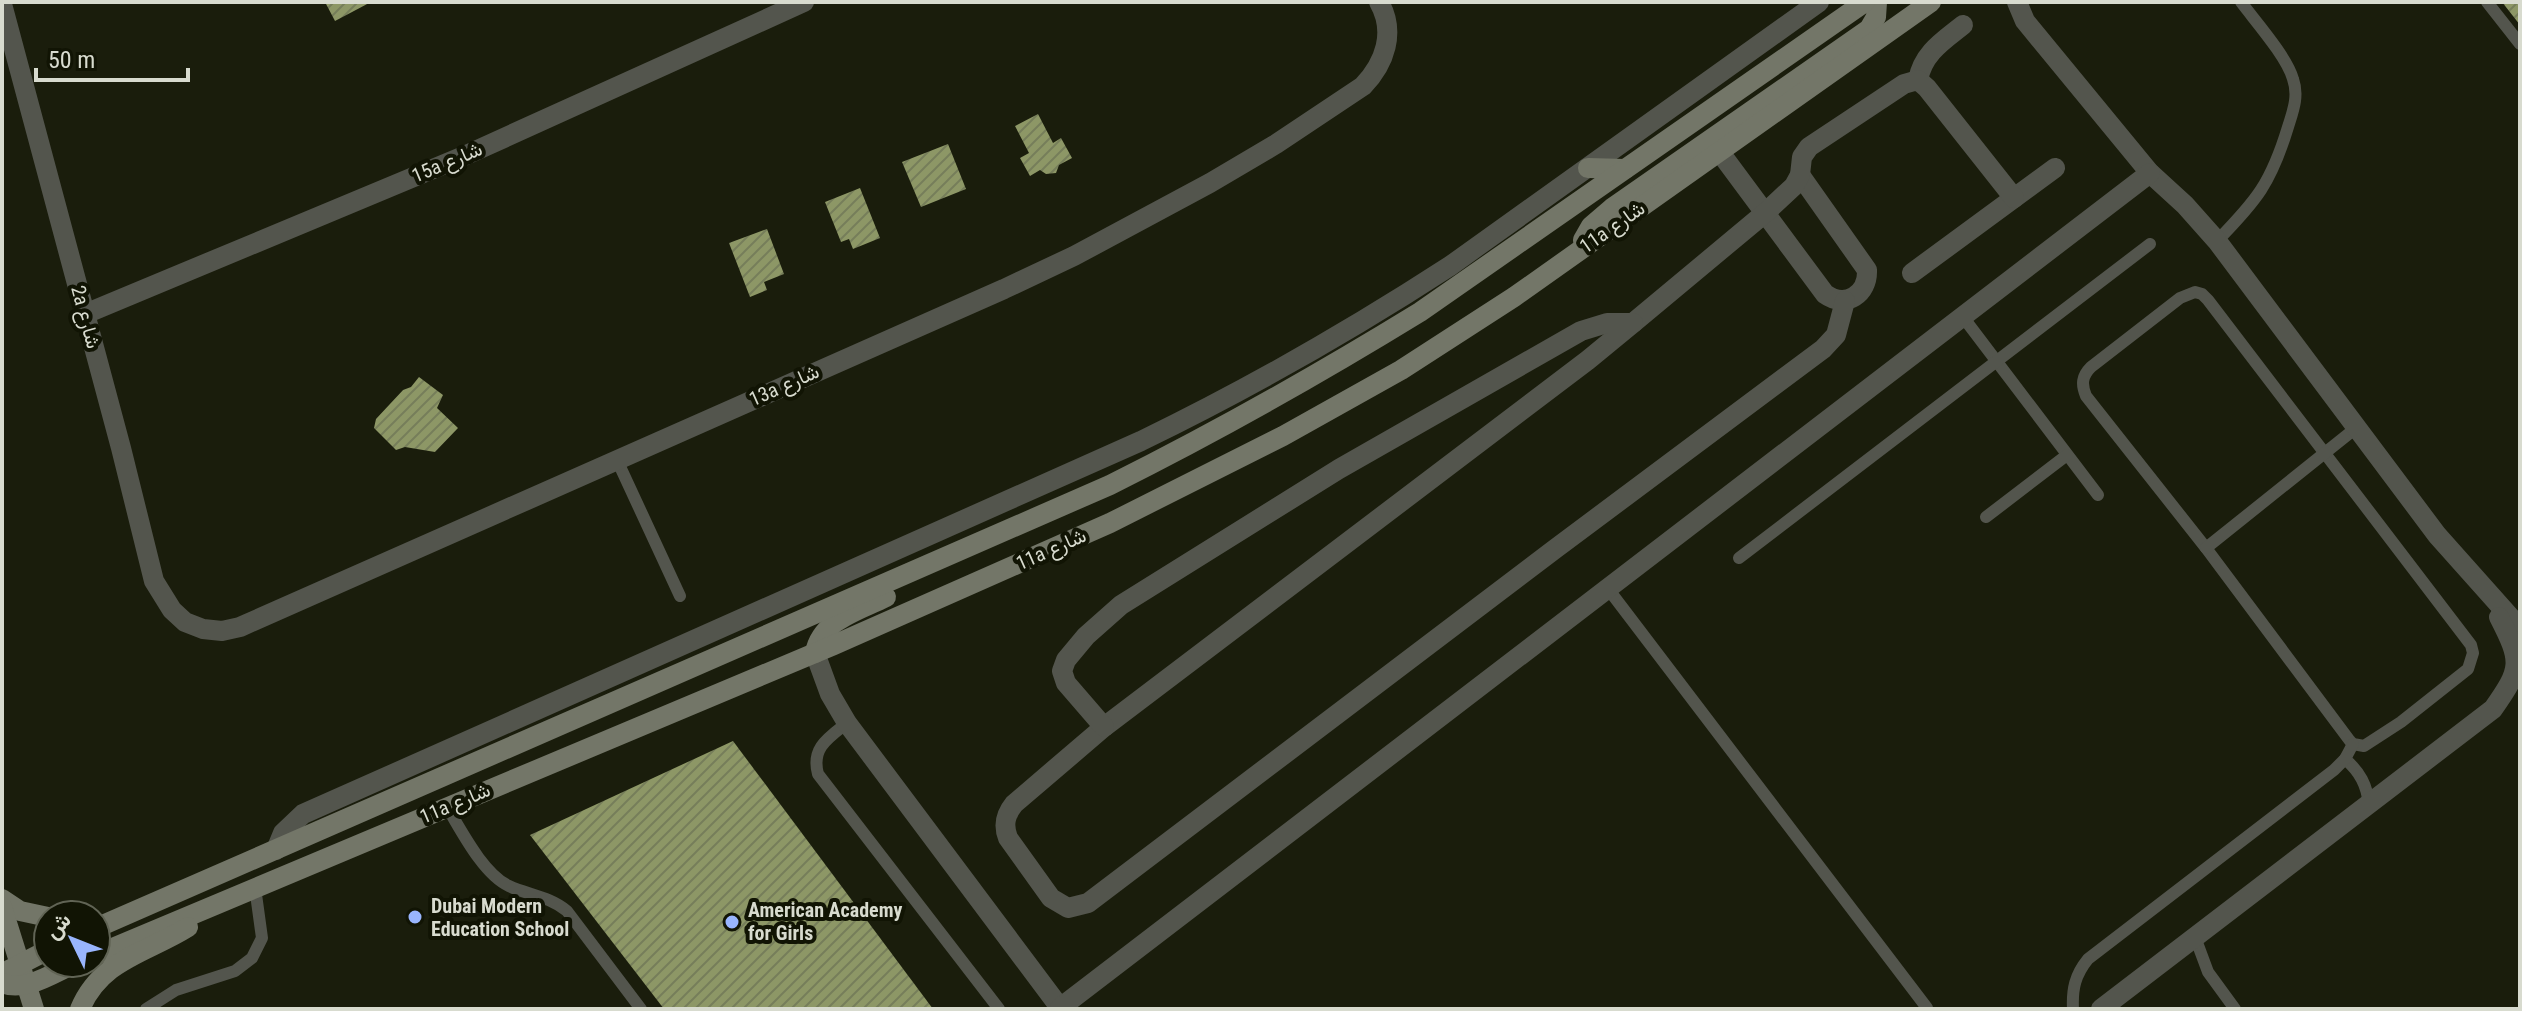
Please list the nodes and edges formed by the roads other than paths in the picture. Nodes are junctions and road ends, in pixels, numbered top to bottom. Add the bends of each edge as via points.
1 (804, 2) edge
2 (1379, 2) edge
3 (1819, 2) edge
4 (1865, 2) edge
5 (1877, 2) edge
6 (1931, 2) edge
7 (2017, 2) edge
8 (2241, 2) edge
9 (2487, 2) edge
10 (2, 4) edge
11 (1963, 25) dead end
12 (2520, 44) edge
13 (1918, 80) junction
14 (1719, 151) junction
15 (1588, 168) junction
16 (2055, 168) dead end
17 (1625, 169) junction
18 (2150, 173) junction
19 (1800, 175) junction
20 (2014, 198) junction
21 (1765, 213) junction
22 (2217, 241) junction
23 (2150, 244) dead end
24 (1578, 251) junction
25 (1912, 273) dead end
26 (1845, 301) junction
27 (85, 314) junction
28 (1963, 317) junction
29 (1633, 323) junction
30 (1997, 362) junction
31 (2356, 428) junction
32 (2325, 454) junction
33 (2067, 455) junction
34 (617, 460) junction
35 (2098, 495) dead end
36 (1986, 517) dead end
37 (2206, 548) junction
38 (1739, 558) dead end
39 (926, 566) junction
40 (1609, 590) junction
41 (680, 596) dead end
42 (2496, 603) junction
43 (185, 622) joint
44 (2520, 628) edge
45 (815, 653) junction
46 (2520, 697) edge
47 (2493, 709) junction
48 (847, 723) junction
49 (1104, 727) junction
50 (2353, 744) junction
51 (2345, 759) junction
52 (2369, 805) junction
53 (447, 807) junction
54 (276, 850) junction
55 (255, 887) junction
56 (2, 899) edge
57 (221, 901) junction
58 (2, 907) edge
59 (32, 914) edge
60 (112, 916) edge
61 (127, 916) junction
62 (112, 922) edge
63 (2195, 937) junction
64 (112, 948) edge
65 (32, 958) edge
66 (19, 964) junction
67 (2, 976) edge
68 (40, 979) edge
69 (2, 983) edge
70 (26, 985) junction
71 (1061, 1008) edge
72 (1927, 1008) edge
73 (34, 1009) edge
74 (80, 1009) edge
75 (146, 1009) edge
76 (641, 1009) edge
77 (999, 1009) edge
78 (2073, 1009) edge
79 (2101, 1009) edge
80 (2235, 1009) edge

1 - 27 street, 15a شارع via 464,156
2 - 34 street, 13a شارع via 1388,43 1374,74 1250,160 1074,256
3 - 15 street
4 - 17 street, 11a شارع
5 - 24 street via 1869,29 1601,216
6 - 14 street, 11a شارع
7 - 18 street via 2025,21
8 - 22 lane via 2291,74 2295,103 2268,181
9 - 12 lane
10 - 27 street, 2a شارع
11 - 13 street via 1930,52
13 - 19 street via 1809,147
13 - 20 street
14 - 21 street
14 - 24 street, 11a شارع
15 - 17 street
15 - 54 street via 1391,305 1205,410 303,814 283,833
16 - 20 street
17 - 39 street, 11a شارع via 1420,312 1268,403 1110,485
18 - 22 street
18 - 28 street
19 - 21 street
19 - 26 street via 1867,270 1865,287
20 - 25 street
21 - 26 street via 1825,294
21 - 29 street
22 - 31 street
23 - 30 lane
24 - 45 street, 11a شارع via 1401,370 1283,436 1110,523
26 - 49 street via 1836,335 1823,349 1088,903 1068,908 1051,898 1008,838 1006,817 1014,804
27 - 43 street, 2a شارع via 154,581
28 - 30 lane
28 - 40 street
29 - 49 street
29 - 49 street via 1581,331 1339,469 1112,612 1074,649 1062,671
30 - 33 lane
30 - 38 lane
31 - 32 lane
31 - 42 street
32 - 37 lane
32 - 37 lane via 2202,294 2187,293 2114,348 2085,373 2086,396
32 - 50 lane via 2473,653 2468,669 2401,722 2369,744
33 - 35 lane
33 - 36 lane
34 - 41 lane
34 - 43 street, 13a شارع via 240,627 222,631
37 - 50 lane
39 - 45 street via 908,586 827,628
39 - 54 street, 11a شارع
40 - 71 street
40 - 72 lane
42 - 44 street
42 - 47 street via 2520,662 2518,675
45 - 48 street
45 - 53 street, 11a شارع
46 - 47 street
47 - 52 street
48 - 71 street
48 - 77 lane via 819,748 818,774
50 - 51 lane
51 - 52 lane via 2363,779
51 - 78 lane via 2088,959 2076,977
52 - 63 street
53 - 55 street, 11a شارع
53 - 76 lane via 498,880 567,911
54 - 61 street, 11a شارع
55 - 57 street, 11a شارع
55 - 75 lane via 262,938 252,958 235,971 176,990
56 - 59 street
57 - 64 street, 11a شارع
57 - 74 street via 179,933 114,966 93,986
58 - 66 street
60 - 61 street
61 - 62 street, 11a شارع
63 - 79 street
63 - 80 lane via 2208,972
65 - 66 street
66 - 67 street
66 - 70 street
68 - 70 street
69 - 70 street
70 - 73 street

